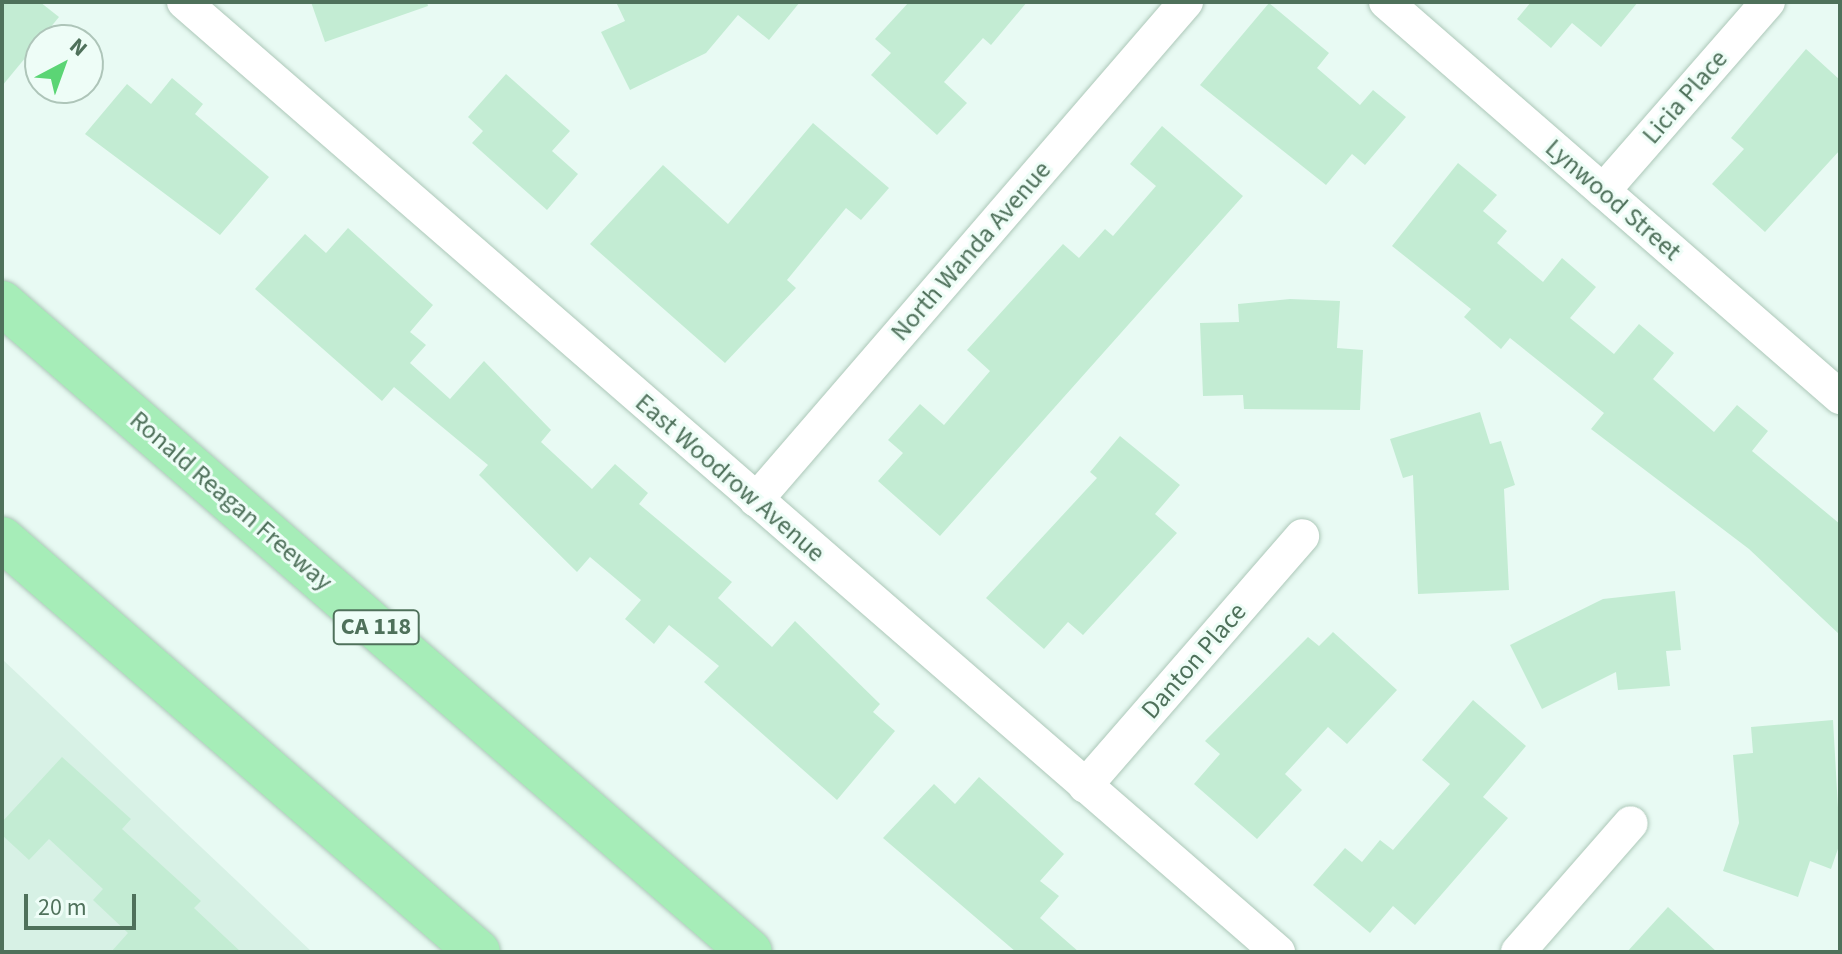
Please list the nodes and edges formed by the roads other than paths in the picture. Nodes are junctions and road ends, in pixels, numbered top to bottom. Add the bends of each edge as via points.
1 (184, 2) edge
2 (1186, 2) edge
3 (1386, 2) edge
4 (1768, 2) edge
5 (1603, 191) junction
6 (2, 303) edge
7 (1840, 397) edge
8 (756, 500) junction
9 (1302, 536) dead end
10 (2, 539) edge
11 (1085, 786) junction
12 (1631, 823) dead end
13 (478, 952) edge
14 (750, 952) edge
15 (1278, 952) edge
16 (1518, 952) edge

1 - 8 street, East Woodrow Avenue
2 - 8 street, North Wanda Avenue
3 - 5 street, Lynwood Street
4 - 5 street, Licia Place
5 - 7 street, Lynwood Street
6 - 14 highway, Ronald Reagan Freeway / CA 118
8 - 11 street, East Woodrow Avenue
9 - 11 street, Danton Place
10 - 13 highway
11 - 15 street, East Woodrow Avenue
12 - 16 street

